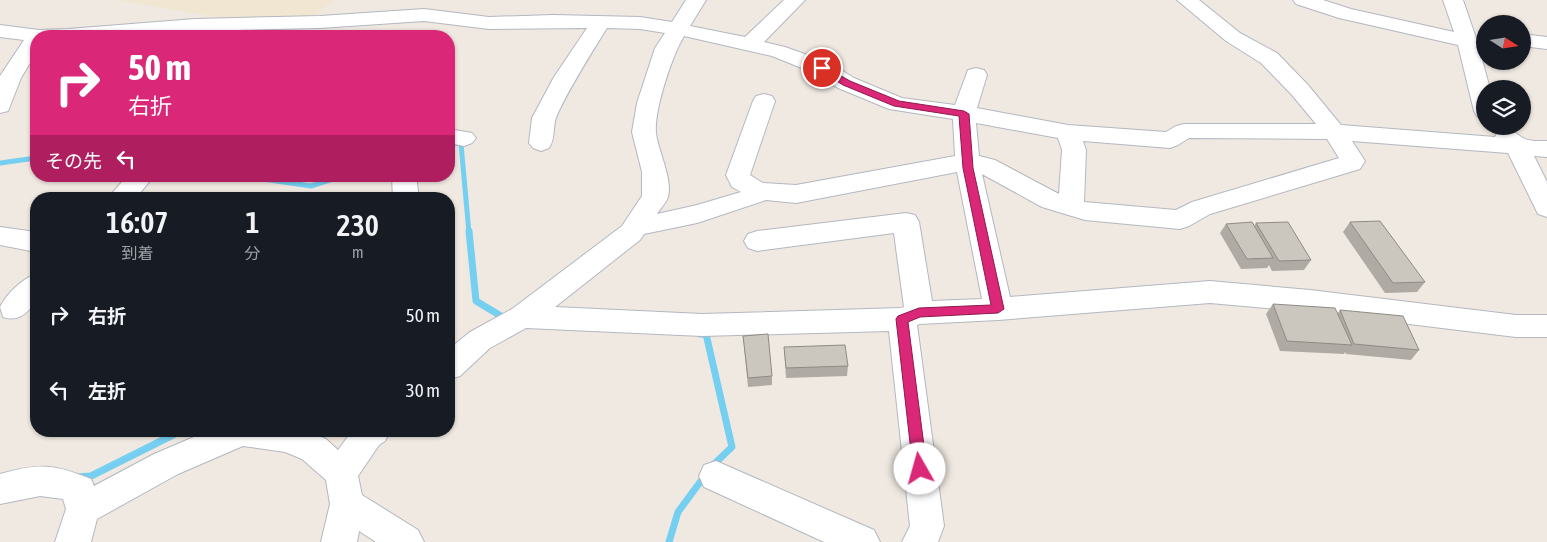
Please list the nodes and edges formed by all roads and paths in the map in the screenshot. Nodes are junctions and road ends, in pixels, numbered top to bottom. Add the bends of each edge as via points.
1 (342, 0) edge
2 (696, 0) edge
3 (795, 0) edge
4 (1188, 0) edge
5 (1303, 0) edge
6 (1453, 0) edge
7 (602, 22) junction
8 (325, 29) edge
9 (678, 29) junction
10 (239, 30) edge
11 (0, 31) edge
12 (30, 36) edge
13 (1472, 36) edge
14 (1531, 41) edge
15 (1547, 43) edge
16 (750, 44) junction
17 (30, 47) edge
18 (976, 75) dead end
19 (1480, 80) edge
20 (764, 101) dead end
21 (0, 106) edge
22 (964, 114) junction
23 (1068, 132) junction
24 (1334, 132) junction
25 (1506, 135) edge
26 (541, 143) dead end
27 (1517, 146) junction
28 (1547, 149) edge
29 (967, 162) junction
30 (136, 182) edge
31 (758, 191) junction
32 (127, 192) edge
33 (1071, 208) junction
34 (1547, 208) edge
35 (637, 226) junction
36 (0, 236) edge
37 (30, 241) edge
38 (757, 241) dead end
39 (30, 291) edge
40 (13, 309) dead end
41 (998, 309) junction
42 (911, 316) junction
43 (522, 318) junction
44 (1547, 326) edge
45 (455, 362) edge
46 (229, 437) edge
47 (279, 437) edge
48 (367, 437) edge
49 (313, 440) edge
50 (716, 476) dead end
51 (0, 488) edge
52 (344, 489) junction
53 (83, 510) junction
54 (73, 542) edge
55 (339, 542) edge
56 (406, 542) edge
57 (862, 542) edge
58 (920, 542) edge

1 - 8 street
2 - 9 street
3 - 16 street
4 - 24 street via 1233,37 1269,58
5 - 13 street via 1346,14
6 - 13 street
7 - 8 street via 489,23 424,15
7 - 9 street
7 - 26 street via 565,77 548,110
8 - 10 street
9 - 16 street
9 - 35 street via 666,48 648,103 644,132 654,172 655,197
11 - 12 street
13 - 19 street
14 - 15 street
16 - 22 street via 814,65 846,83 898,104
17 - 21 street via 16,64
18 - 22 street
20 - 31 street via 738,175 741,181
22 - 23 street
22 - 29 street
23 - 24 street via 1170,140 1184,131
23 - 33 street via 1074,150
24 - 27 street
24 - 33 street via 1353,161 1351,163 1201,208 1180,220
25 - 27 street
27 - 28 street
27 - 34 street
29 - 31 street via 796,194
29 - 33 street via 986,166 1051,201
29 - 41 street
30 - 32 street
31 - 35 street via 756,196 706,212
35 - 43 street
36 - 37 street
38 - 42 street via 906,222
39 - 40 street
41 - 42 street
41 - 44 street via 1210,292 1516,326
42 - 43 street via 702,325
42 - 58 street via 927,526
43 - 45 street via 480,340
46 - 53 street via 166,464
47 - 49 street
48 - 52 street
49 - 52 street
50 - 57 street
51 - 53 street via 35,480 59,481 79,490
52 - 55 street
52 - 56 street
53 - 54 street

